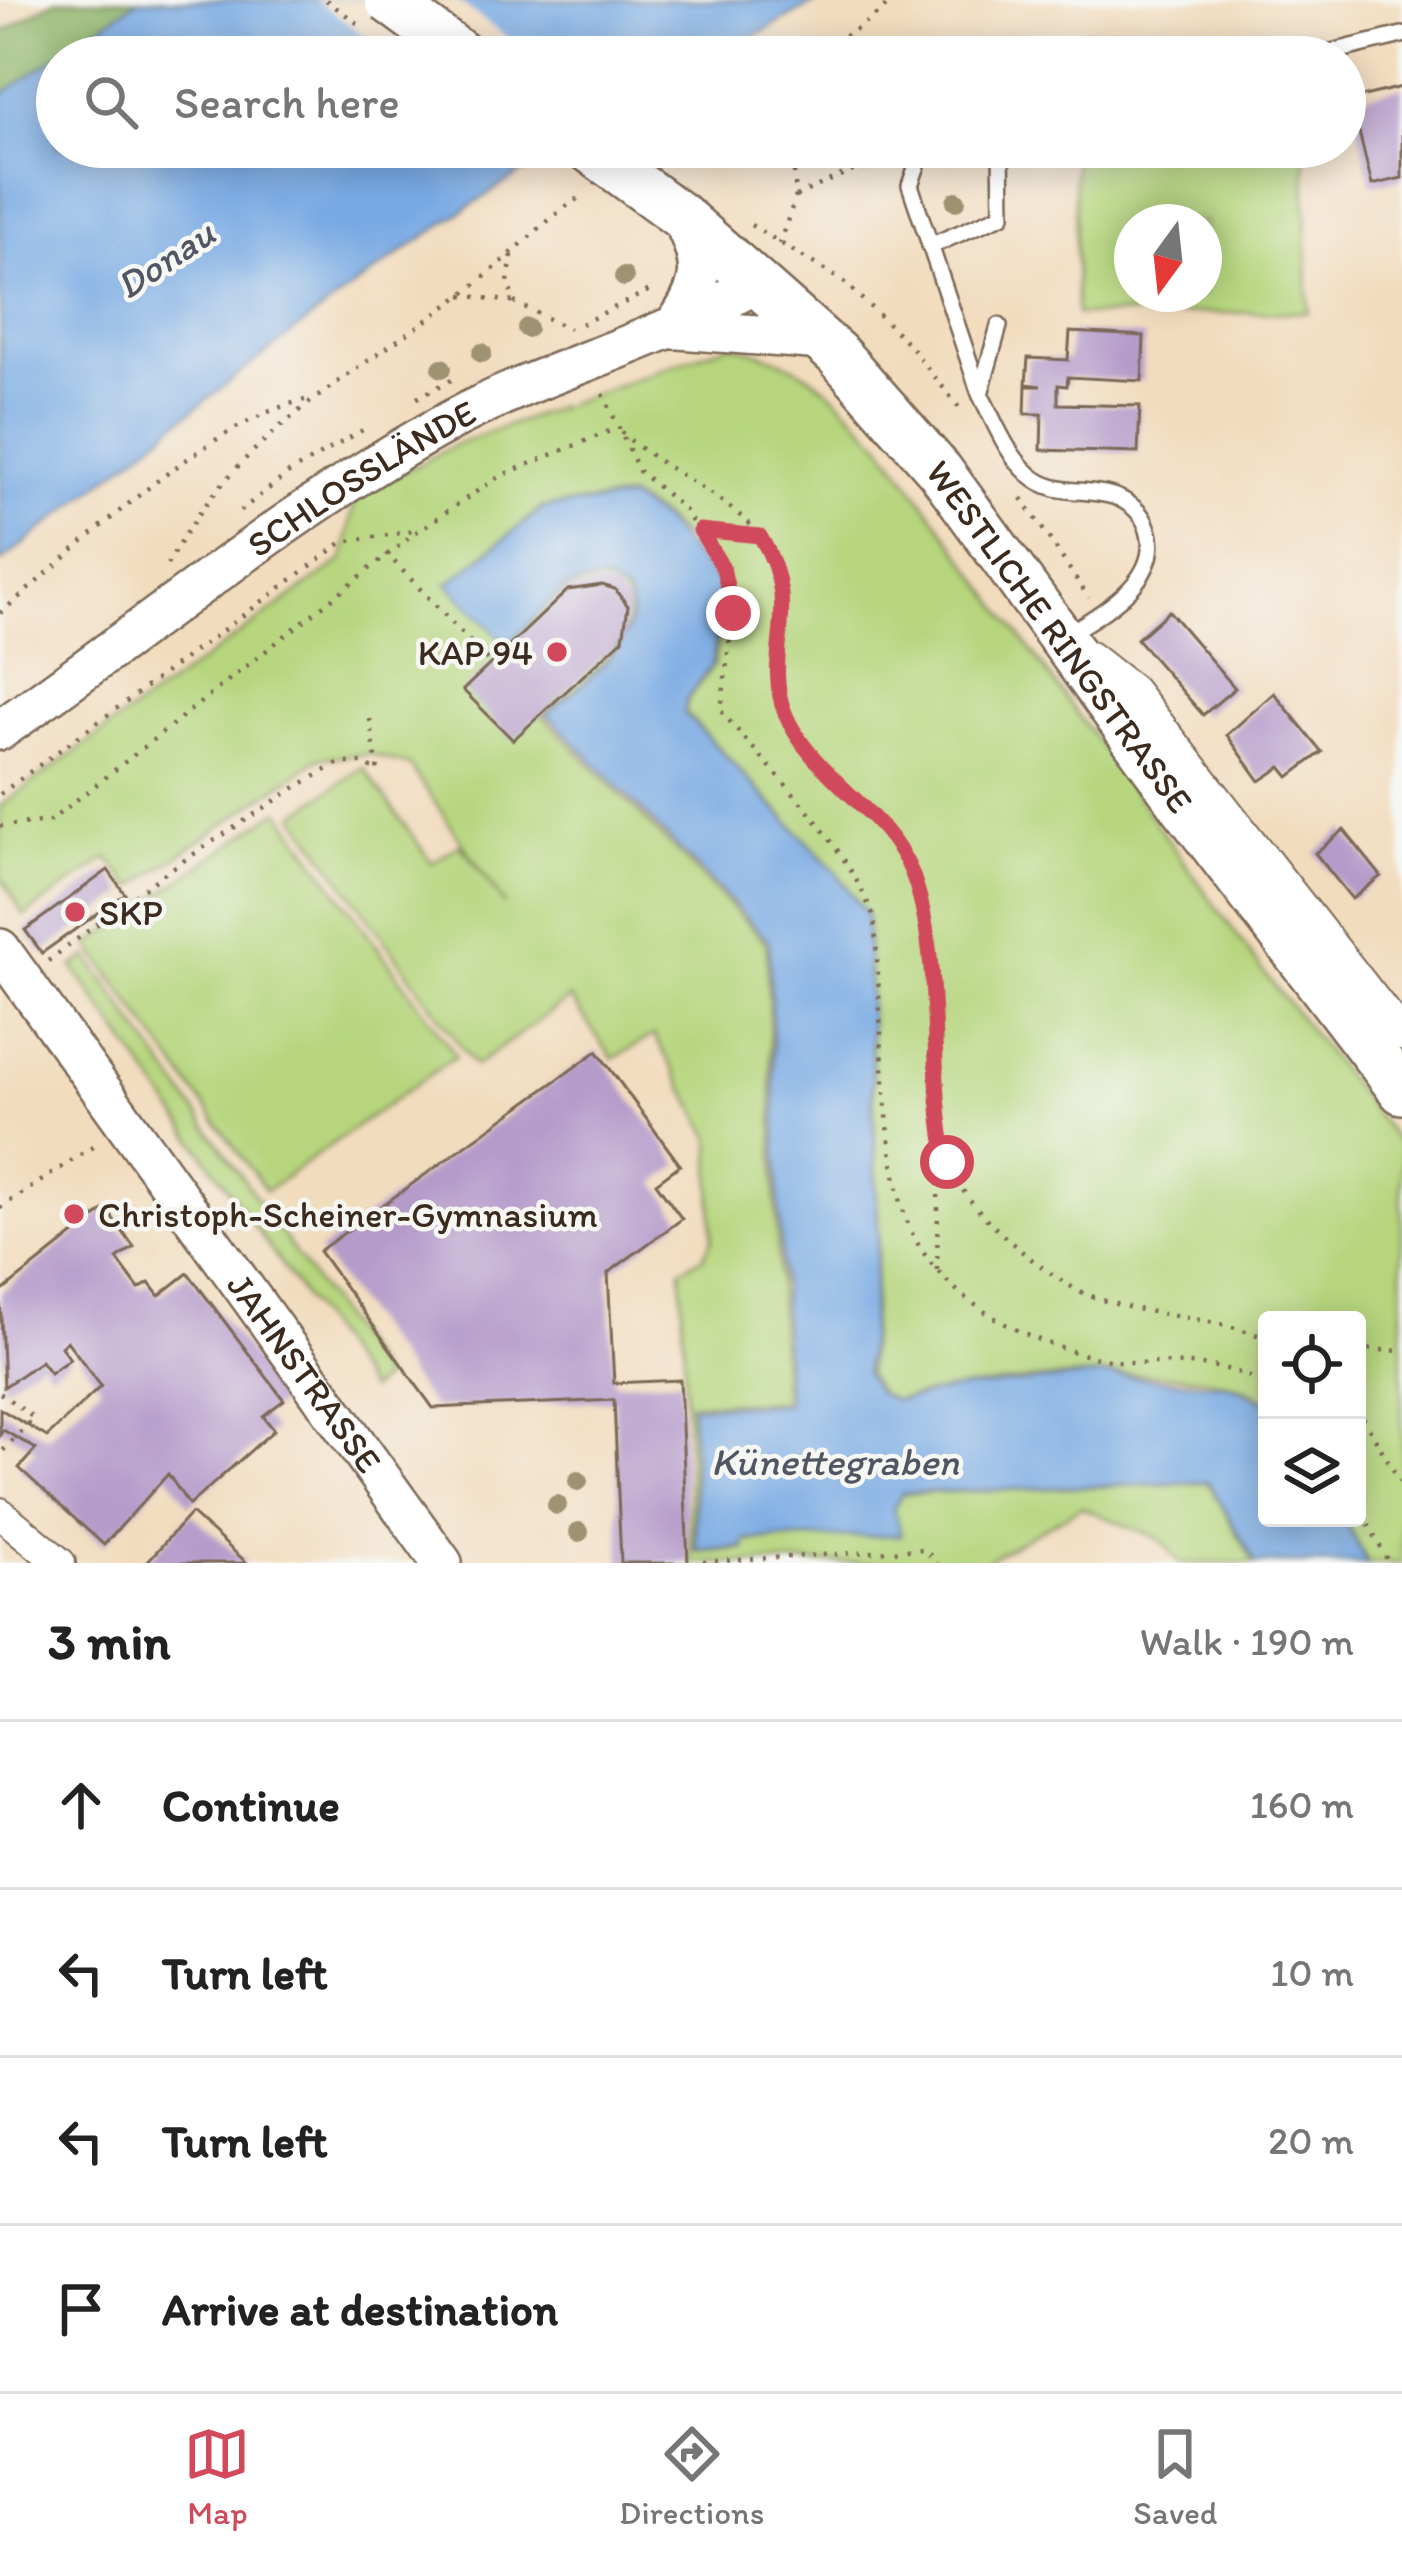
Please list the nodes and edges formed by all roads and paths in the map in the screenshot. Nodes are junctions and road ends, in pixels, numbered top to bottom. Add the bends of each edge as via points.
1 (388, 0) edge
2 (892, 0) edge
3 (1402, 35) edge
4 (437, 36) edge
5 (851, 36) edge
6 (1366, 44) edge
7 (590, 168) edge
8 (794, 168) edge
9 (872, 168) edge
10 (916, 168) edge
11 (1001, 168) edge
12 (796, 196) junction
13 (682, 218) junction
14 (930, 246) junction
15 (512, 255) junction
16 (664, 274) dead end
17 (756, 282) junction
18 (462, 295) junction
19 (514, 302) junction
20 (578, 326) dead end
21 (999, 326) dead end
22 (569, 329) dead end
23 (673, 329) junction
24 (829, 347) junction
25 (602, 393) dead end
26 (980, 394) junction
27 (310, 399) junction
28 (964, 414) dead end
29 (617, 428) junction
30 (1013, 487) dead end
31 (419, 530) junction
32 (700, 530) junction
33 (760, 536) junction
34 (386, 553) junction
35 (164, 570) dead end
36 (0, 613) edge
37 (1082, 625) junction
38 (492, 665) dead end
39 (370, 718) dead end
40 (0, 730) edge
41 (0, 794) edge
42 (0, 826) edge
43 (8, 965) edge
44 (1402, 1035) edge
45 (1402, 1091) edge
46 (940, 1132) junction
47 (103, 1140) dead end
48 (0, 1208) edge
49 (937, 1270) junction
50 (1258, 1336) edge
51 (1366, 1349) edge
52 (1402, 1351) edge
53 (1258, 1383) edge
54 (0, 1393) edge
55 (1364, 1419) edge
56 (0, 1454) edge
57 (1402, 1485) edge
58 (0, 1513) edge
59 (1366, 1520) edge
60 (746, 1561) edge
61 (703, 1562) edge
62 (60, 1563) edge
63 (442, 1563) edge
64 (937, 1563) edge
65 (1389, 1563) edge

1 - 4 main road, bridge
2 - 5 path
3 - 6 lane
7 - 13 main road, WESTLICHE RINGSTRASSE, bridge
7 - 15 path
8 - 12 path
9 - 12 path
10 - 14 lane via 910,185
11 - 14 lane via 1003,215
12 - 28 path via 779,244 844,282 908,343
13 - 17 main road, WESTLICHE RINGSTRASSE
13 - 23 street via 702,259 697,287
14 - 26 lane
15 - 18 path
15 - 19 path
16 - 20 path via 656,288
17 - 23 street, SCHLOSSLÄNDE
17 - 24 main road, WESTLICHE RINGSTRASSE
18 - 19 path
18 - 27 path
19 - 22 path
21 - 26 lane
23 - 24 street
23 - 40 street, SCHLOSSLÄNDE via 457,417 358,472
24 - 37 main road, WESTLICHE RINGSTRASSE
25 - 29 path
26 - 37 lane via 1030,476 1058,490 1109,495 1144,518 1148,564 1128,592
27 - 35 path via 226,473
27 - 36 path via 268,408 222,436
29 - 31 path via 500,476
29 - 32 path via 639,471
29 - 33 path via 748,518
30 - 37 path
31 - 34 path
31 - 41 path via 343,542
32 - 33 path
32 - 49 path via 723,568 733,613 721,711 834,844 874,918 897,1186 913,1234
33 - 46 path via 778,565 785,604 785,713 911,871
34 - 38 path
34 - 42 path via 50,821
37 - 44 street, WESTLICHE RINGSTRASSE
37 - 45 main road, WESTLICHE RINGSTRASSE via 1181,802
39 - 43 path via 378,772 339,764
43 - 63 street, JAHNSTRASSE
46 - 49 path
46 - 50 path via 963,1188 1061,1281 1094,1297
47 - 48 path
49 - 53 path via 1035,1342 1122,1363 1224,1367
51 - 52 path
54 - 56 path via 34,1418
55 - 57 path
58 - 62 street
59 - 65 path
60 - 61 path
60 - 64 path via 924,1549

